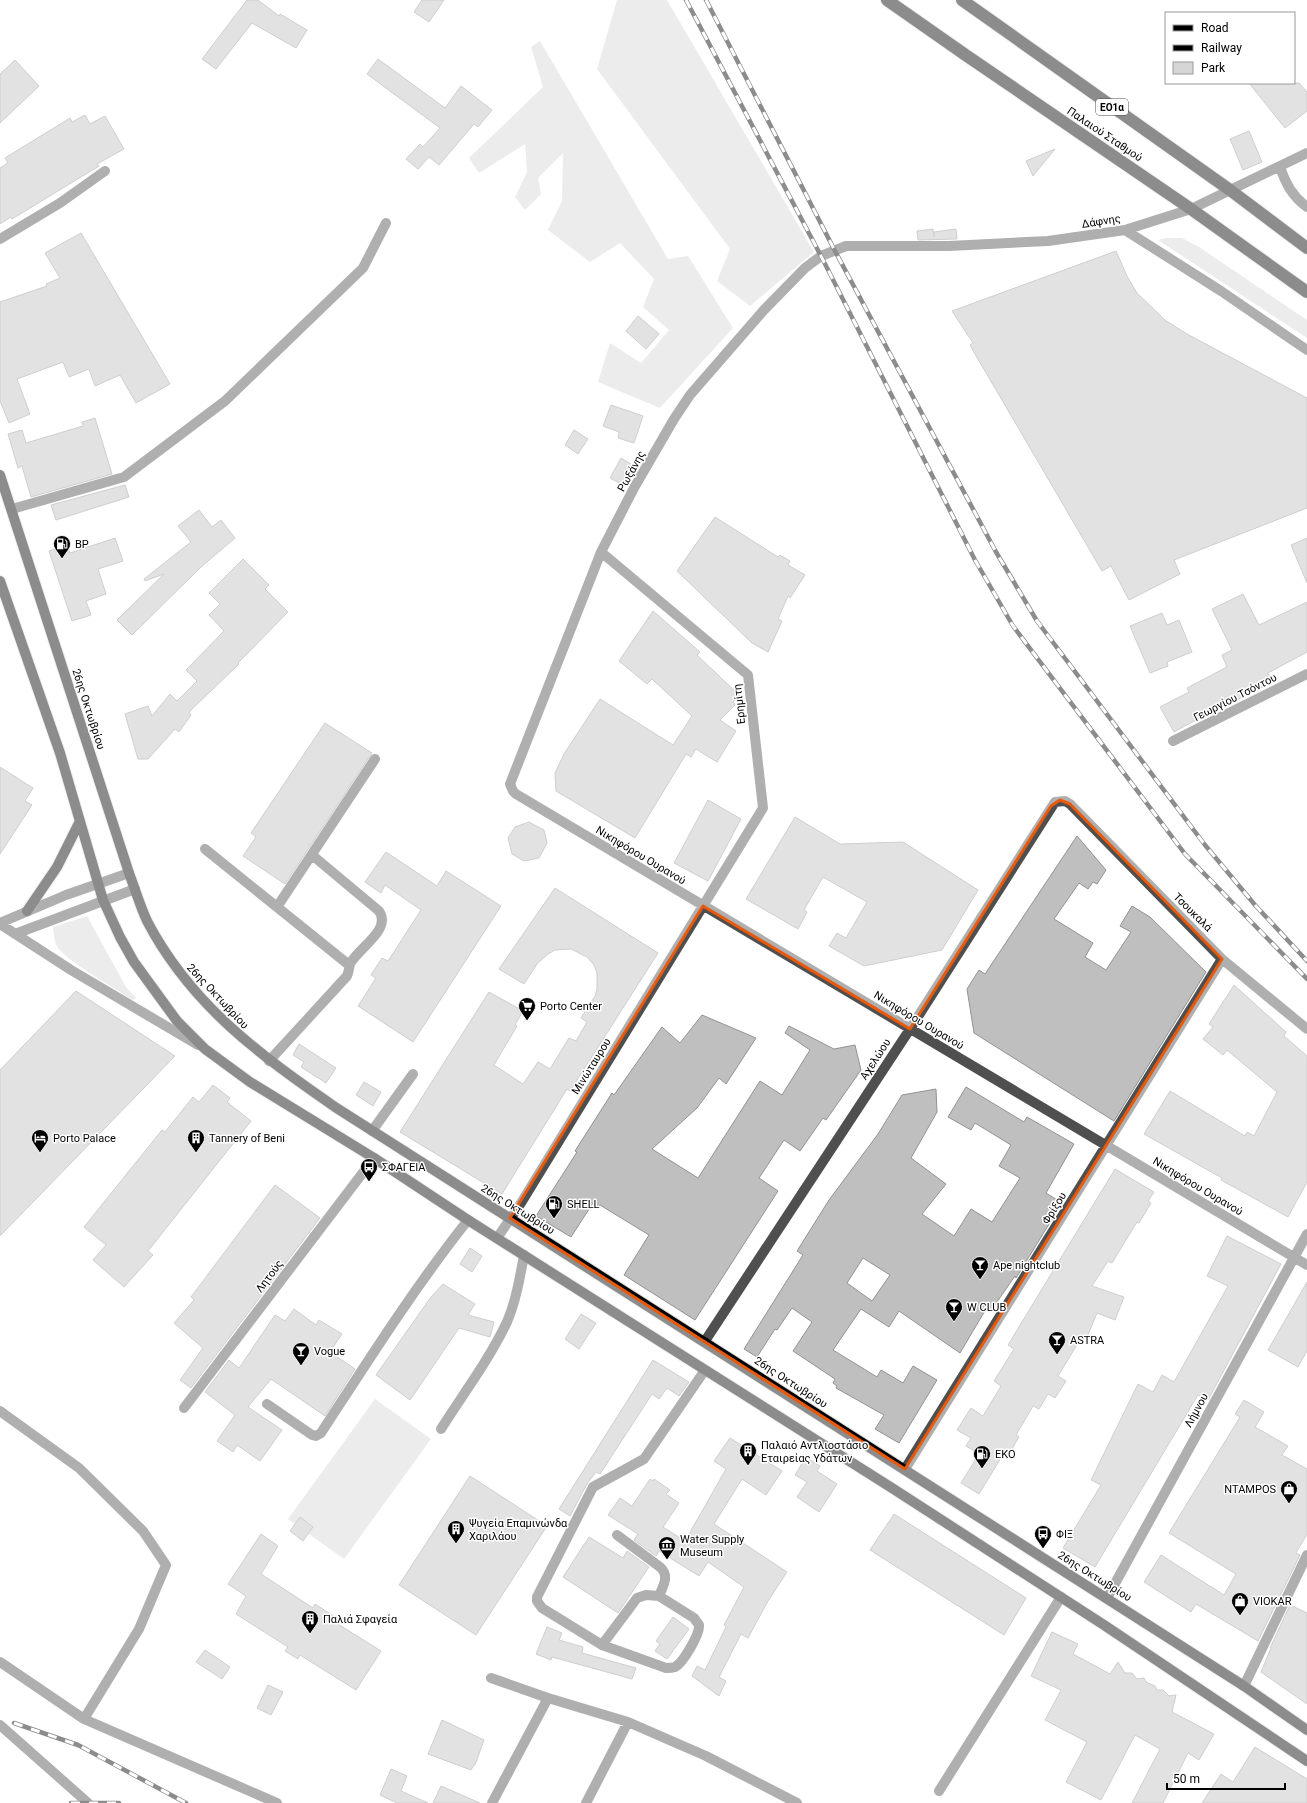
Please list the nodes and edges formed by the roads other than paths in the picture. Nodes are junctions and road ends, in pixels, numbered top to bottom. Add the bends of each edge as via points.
1 (887, 0) edge
2 (962, 0) edge
3 (1307, 153) edge
4 (1280, 167) junction
5 (104, 171) dead end
6 (1230, 190) junction
7 (1307, 207) edge
8 (1192, 209) junction
9 (386, 223) dead end
10 (1124, 230) junction
11 (0, 240) edge
12 (884, 246) joint
13 (1307, 248) edge
14 (1307, 292) edge
15 (1307, 350) edge
16 (0, 475) edge
17 (12, 509) junction
18 (601, 552) junction
19 (0, 581) edge
20 (1307, 674) edge
21 (1173, 741) dead end
22 (375, 759) dead end
23 (519, 796) joint
24 (1070, 804) joint
25 (80, 821) junction
26 (204, 849) dead end
27 (312, 855) junction
28 (129, 873) junction
29 (97, 884) junction
30 (135, 889) junction
31 (103, 900) junction
32 (704, 906) junction
33 (277, 907) junction
34 (27, 911) junction
35 (0, 923) edge
36 (16, 934) junction
37 (1222, 959) junction
38 (349, 965) junction
39 (910, 1029) junction
40 (1307, 1029) edge
41 (205, 1049) junction
42 (269, 1061) junction
43 (413, 1074) dead end
44 (372, 1131) junction
45 (1107, 1146) junction
46 (374, 1158) junction
47 (510, 1218) junction
48 (468, 1220) junction
49 (1307, 1234) edge
50 (497, 1238) junction
51 (524, 1255) junction
52 (1294, 1258) junction
53 (1307, 1265) edge
54 (705, 1341) junction
55 (705, 1370) junction
56 (267, 1404) dead end
57 (184, 1408) dead end
58 (0, 1411) edge
59 (441, 1429) dead end
60 (905, 1470) junction
61 (617, 1535) dead end
62 (1307, 1555) edge
63 (658, 1596) junction
64 (1061, 1597) junction
65 (1107, 1598) junction
66 (602, 1645) junction
67 (0, 1662) edge
68 (491, 1678) dead end
69 (1244, 1686) junction
70 (548, 1698) junction
71 (84, 1719) junction
72 (628, 1722) junction
73 (0, 1726) edge
74 (1307, 1730) edge
75 (1307, 1761) edge
76 (939, 1791) dead end
77 (88, 1803) edge
78 (277, 1803) edge
79 (492, 1803) edge
80 (586, 1803) edge
81 (797, 1803) edge

1 - 8 highway, Παλαιού Σταθμού
2 - 6 highway, ΕΟ1α
3 - 4 street, Δάφνης
4 - 6 street, Δάφνης
4 - 7 street via 1292,195
5 - 11 street via 60,203
6 - 8 street, Δάφνης
6 - 13 highway, ΕΟ1α
8 - 10 street, Δάφνης
8 - 14 highway, Παλαιού Σταθμού
9 - 17 street via 363,268 225,401 124,477
10 - 12 street, Δάφνης via 1048,241
10 - 15 street via 1221,291
12 - 18 street, Ρωξάνης via 846,246 822,256 805,268 763,311 690,395 637,482
16 - 17 main road, 26ης Οκτωβρίου
17 - 28 main road, 26ης Οκτωβρίου
18 - 23 street, Ρωξάνης via 511,780 511,788
18 - 32 street, Ερημίτη via 748,675 763,808
19 - 25 main road via 60,753
20 - 21 street, Γεωργίου Τσόντου
22 - 27 street
23 - 32 street, Νικηφόρου Ουρανού
24 - 37 street, Τσουκαλά
24 - 39 street, Αχελώου via 1060,800 1051,806
25 - 29 main road
25 - 34 main road via 57,867
26 - 33 street
27 - 33 street
27 - 38 street via 382,916 380,929
28 - 29 street
28 - 30 main road, 26ης Οκτωβρίου
29 - 31 main road
29 - 34 street
30 - 31 street
30 - 42 main road, 26ης Οκτωβρίου via 147,921 176,967 230,1028
31 - 36 street
31 - 41 main road via 134,962 177,1021
32 - 39 street, Νικηφόρου Ουρανού
32 - 47 street, Μινώταυρου
33 - 38 street
34 - 35 street
35 - 36 street
36 - 41 street via 71,970
37 - 40 street, Τσουκαλά
37 - 45 street, Φρίξου
38 - 42 street via 348,976
39 - 45 street, Νικηφόρου Ουρανού
39 - 54 street, Αχελώου
41 - 46 main road via 250,1082
42 - 44 main road, 26ης Οκτωβρίου
43 - 44 street
44 - 47 main road, 26ης Οκτωβρίου
45 - 52 street, Νικηφόρου Ουρανού
45 - 60 street, Φρίξου
46 - 48 main road
46 - 57 street, Λητούς
47 - 50 street, Μινώταυρου
47 - 54 main road, 26ης Οκτωβρίου
48 - 50 main road
48 - 56 street via 386,1332 321,1433 312,1435
49 - 52 street, Λήμνου
50 - 51 main road
51 - 55 main road
51 - 59 street via 516,1296 507,1321
52 - 53 street, Νικηφόρου Ουρανού
52 - 65 street, Λήμνου
54 - 60 main road, 26ης Οκτωβρίου
55 - 64 main road
55 - 66 street via 644,1458 593,1487 538,1593 537,1602 542,1608
58 - 71 street via 79,1468 143,1531 166,1565 139,1629
60 - 65 main road, 26ης Οκτωβρίου
61 - 63 street via 664,1570 666,1578
62 - 69 street
63 - 66 street via 646,1595 637,1598
63 - 66 street via 694,1618 699,1625 698,1634 677,1666 666,1668
64 - 75 main road
64 - 76 street
65 - 69 main road, 26ης Οκτωβρίου
67 - 71 street
68 - 70 street
69 - 74 main road, 26ης Οκτωβρίου
70 - 72 street
70 - 79 street
71 - 78 street
72 - 80 street
72 - 81 street via 706,1756
73 - 77 street

